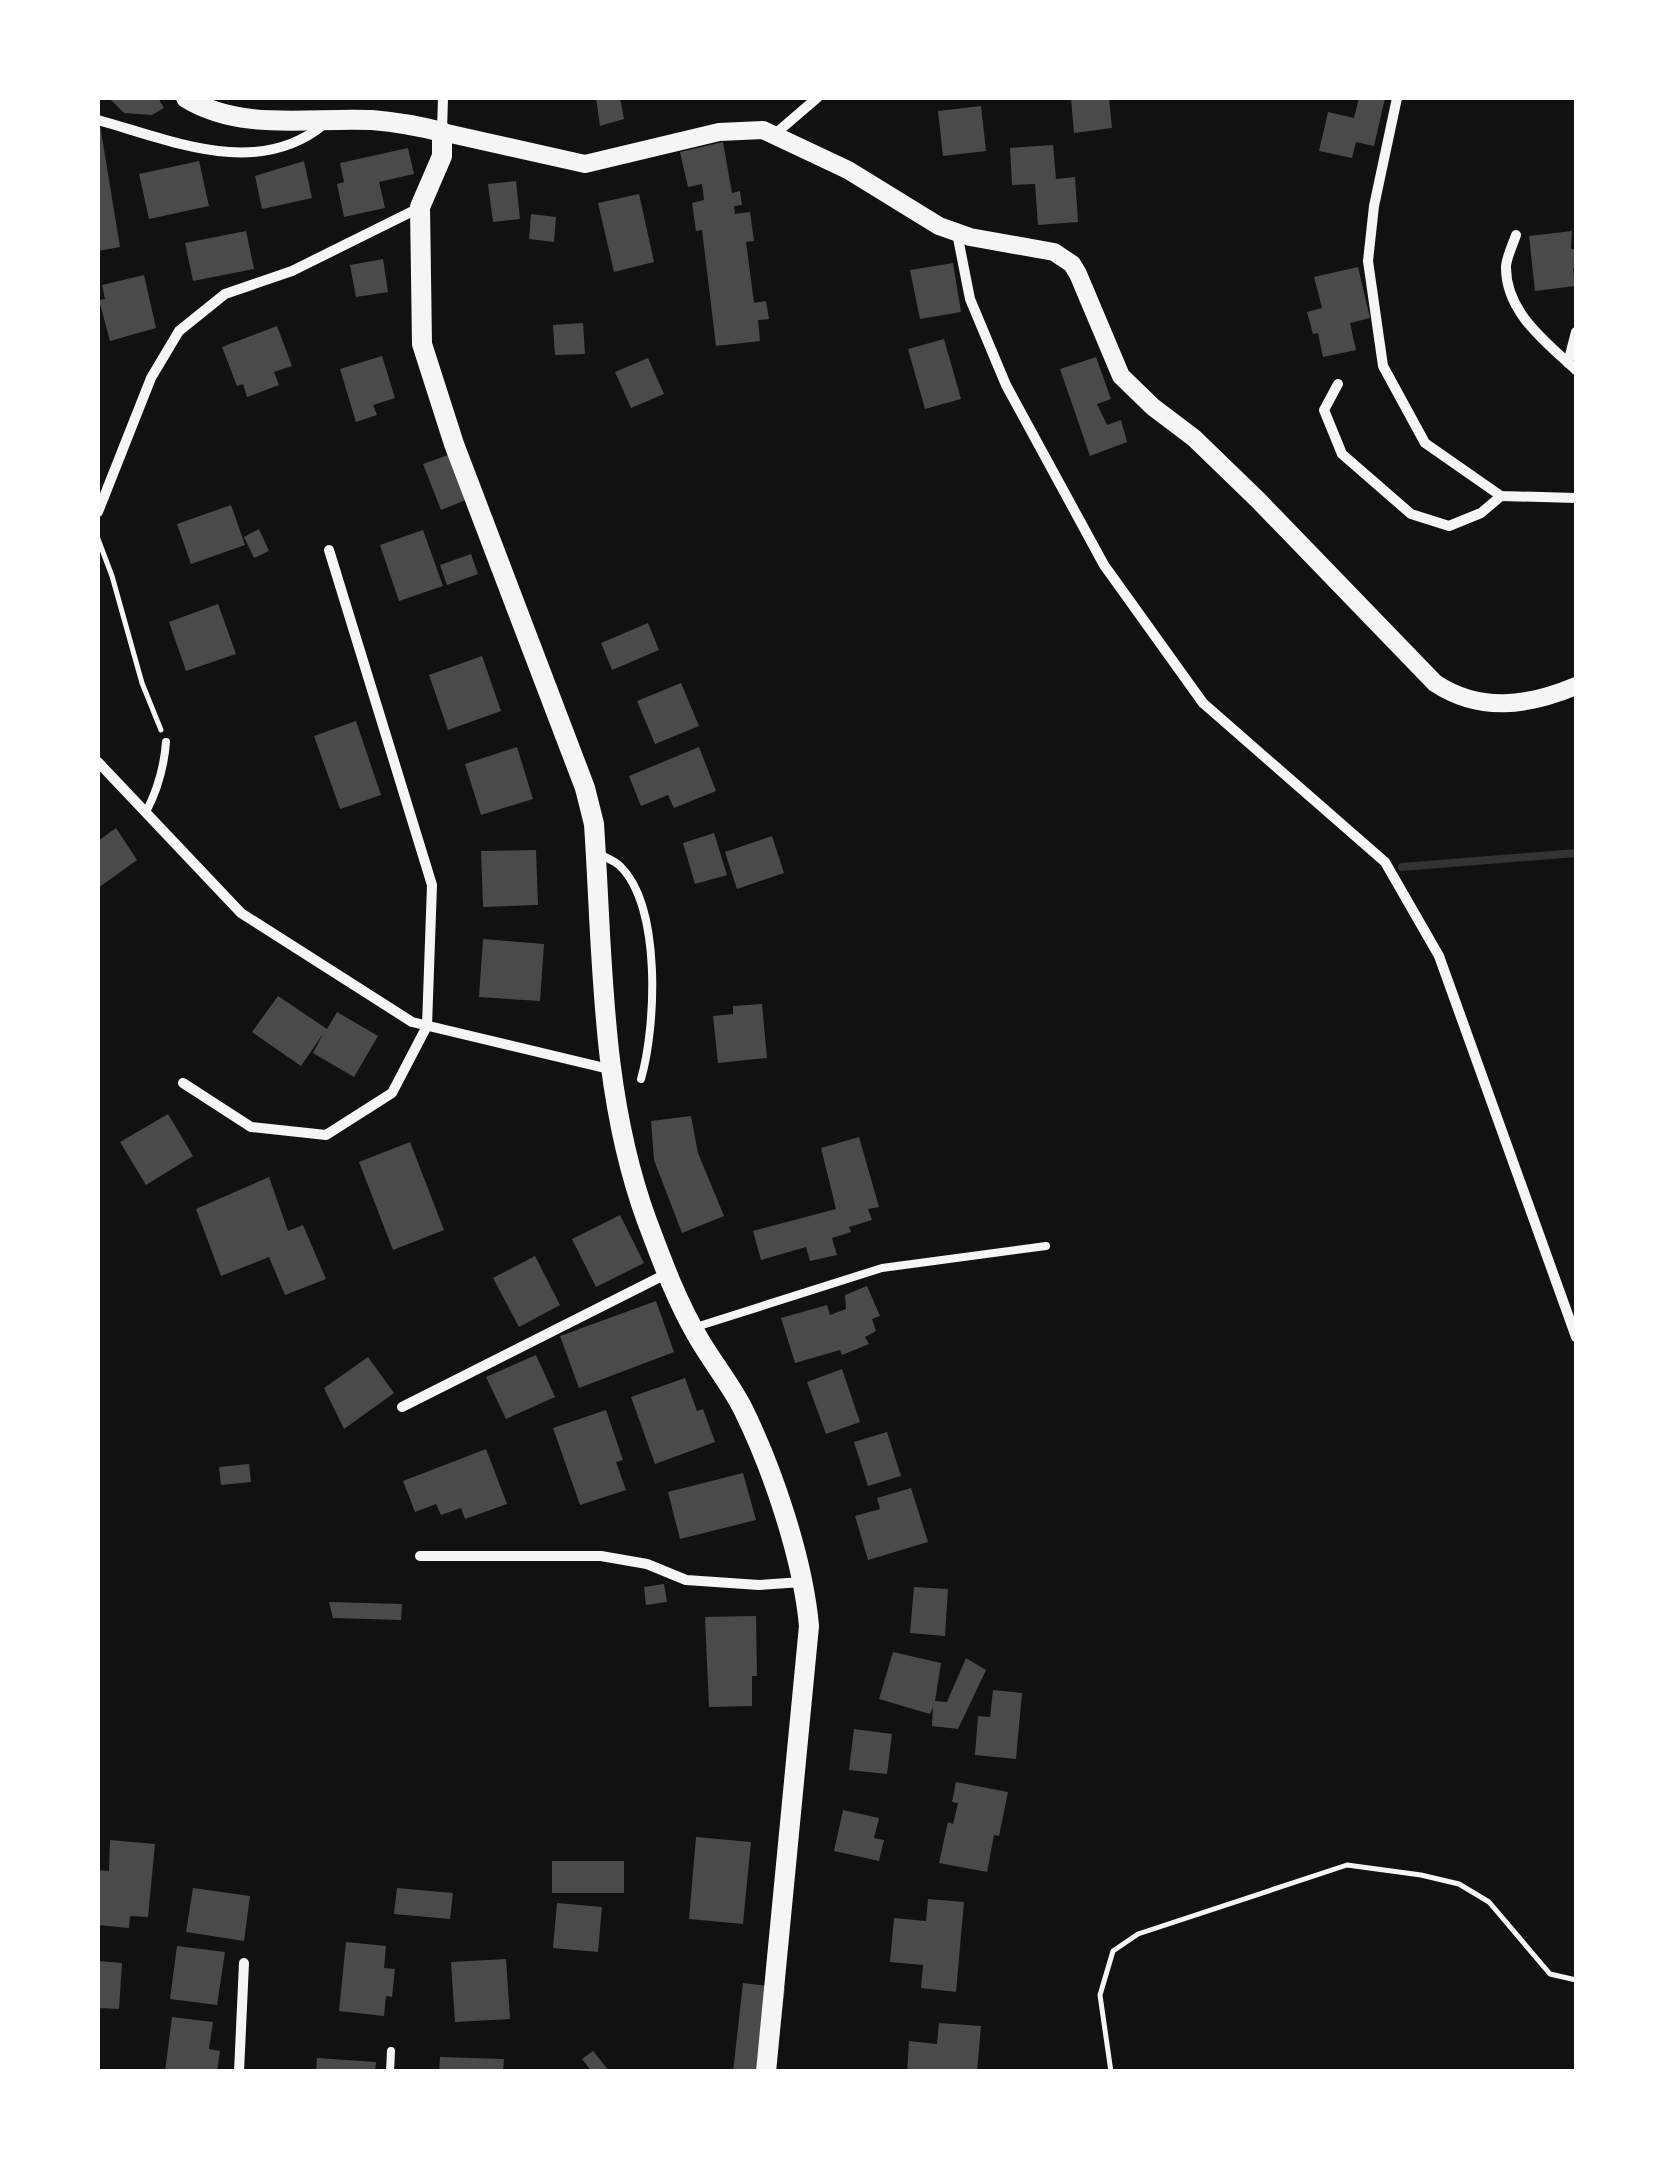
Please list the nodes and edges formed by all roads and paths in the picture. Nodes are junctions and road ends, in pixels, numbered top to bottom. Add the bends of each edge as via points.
1 (186, 98) edge
2 (443, 98) edge
3 (817, 98) edge
4 (1397, 98) edge
5 (98, 120) edge
6 (328, 121) junction
7 (442, 132) junction
8 (775, 134) junction
9 (420, 207) junction
10 (957, 234) junction
11 (1516, 235) dead end
12 (1576, 332) edge
13 (1572, 366) edge
14 (1338, 384) dead end
15 (1500, 496) junction
16 (1576, 498) edge
17 (98, 512) edge
18 (98, 539) edge
19 (329, 550) dead end
20 (1576, 686) edge
21 (166, 742) joint
22 (98, 762) edge
23 (146, 812) junction
24 (596, 852) junction
25 (427, 1026) junction
26 (610, 1069) junction
27 (641, 1079) dead end
28 (184, 1083) dead end
29 (1046, 1246) dead end
30 (667, 1274) junction
31 (693, 1328) junction
32 (1576, 1338) edge
33 (402, 1407) dead end
34 (420, 1556) dead end
35 (803, 1582) junction
36 (244, 1963) dead end
37 (1576, 1980) edge
38 (391, 2051) dead end
39 (239, 2072) edge
40 (390, 2072) edge
41 (766, 2072) edge
42 (1111, 2072) edge

1 - 6 main road via 230,116
2 - 7 street
3 - 8 street
4 - 15 street via 1368,261 1383,366 1426,443
5 - 6 street via 223,154 278,150
6 - 7 main road
7 - 8 street via 585,164 719,132 753,128
7 - 9 main road via 442,156
8 - 10 street
9 - 17 street via 292,271 225,294 179,331 151,378
9 - 24 main road via 422,344 585,788
10 - 20 street via 1042,249 1072,264 1121,376 1258,500 1434,684 1468,700 1510,704
10 - 32 street via 970,299 1006,385 1104,565 1204,703 1385,862 1439,956
11 - 13 street via 1506,265 1513,302
12 - 13 street
14 - 15 street via 1324,410 1342,454 1411,514 1450,526
15 - 16 street
18 - 21 path
19 - 25 street via 432,885
21 - 23 lane
22 - 23 street
23 - 25 street via 241,914
24 - 26 main road
24 - 27 lane via 619,864 632,883 650,941 650,1023
25 - 26 street
25 - 28 street via 392,1094 326,1134 251,1127
26 - 30 main road via 624,1152
29 - 31 lane via 882,1268
30 - 31 main road
30 - 33 street
31 - 35 main road via 754,1434
34 - 35 street via 602,1556 686,1580
35 - 41 main road via 808,1643
36 - 39 street
37 - 42 path via 1550,1974 1489,1902 1458,1884 1346,1865 1138,1934 1113,1951 1100,1994
38 - 40 lane

